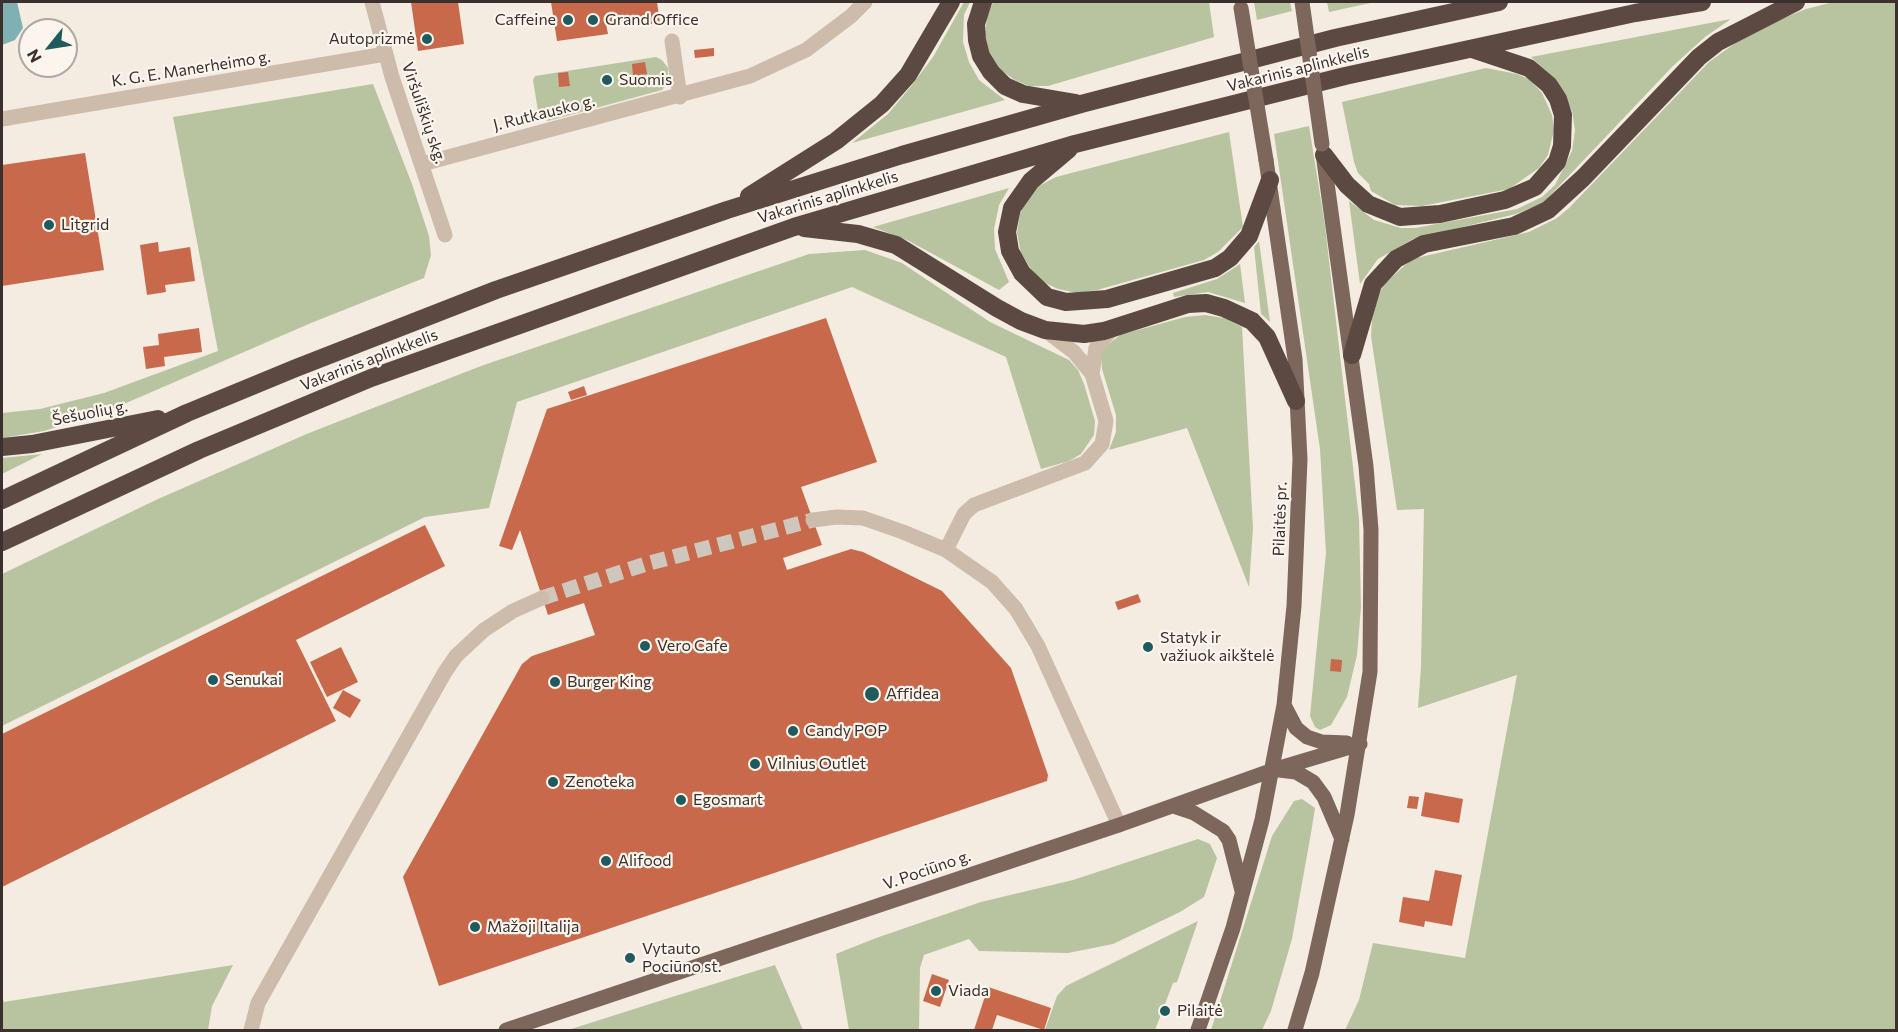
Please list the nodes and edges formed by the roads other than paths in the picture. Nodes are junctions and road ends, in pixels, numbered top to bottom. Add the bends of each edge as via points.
1 (372, 2) edge
2 (865, 2) edge
3 (951, 2) edge
4 (983, 2) edge
5 (1302, 2) edge
6 (1499, 2) edge
7 (1702, 2) edge
8 (1796, 2) edge
9 (1240, 5) edge
10 (1473, 5) edge
11 (672, 41) dead end
12 (1468, 48) junction
13 (385, 54) junction
14 (680, 97) junction
15 (1081, 104) junction
16 (2, 119) edge
17 (1075, 144) junction
18 (1323, 149) junction
19 (422, 164) junction
20 (1270, 180) junction
21 (727, 210) junction
22 (794, 227) junction
23 (445, 235) dead end
24 (1113, 328) junction
25 (1045, 330) junction
26 (1352, 355) junction
27 (1092, 374) junction
28 (1296, 401) junction
29 (186, 413) junction
30 (2, 447) edge
31 (2, 500) edge
32 (813, 520) tunnel mouth
33 (2, 543) edge
34 (946, 550) junction
35 (542, 598) tunnel mouth
36 (1284, 705) junction
37 (1360, 744) junction
38 (1273, 770) junction
39 (1173, 806) junction
40 (1119, 825) junction
41 (1342, 839) junction
42 (1243, 894) junction
43 (251, 1030) edge
44 (506, 1030) edge
45 (1198, 1030) edge
46 (1295, 1030) edge

1 - 13 street, Viršuliškių skg.
2 - 14 street, J. Rutkausko g. via 830,33 782,63
3 - 21 highway via 908,75 882,104 836,141
4 - 15 highway via 976,24 977,40 991,72 1005,86 1023,94
5 - 18 main road, bridge
6 - 10 highway, Vakarinis aplinkkelis
7 - 12 highway, Vakarinis aplinkkelis
8 - 26 highway via 1718,42 1699,57 1548,210 1514,226 1424,244 1396,259 1373,284
9 - 20 main road, Pilaitės pr., bridge
10 - 15 highway, Vakarinis aplinkkelis
11 - 14 street
12 - 17 highway, Vakarinis aplinkkelis
12 - 18 highway via 1529,68 1558,99 1563,115 1562,146 1557,162 1535,187 1505,200 1440,214 1400,217 1368,204 1347,185
13 - 16 street, K. G. E. Manerheimo g.
13 - 19 street, Viršuliškių skg.
14 - 19 street, J. Rutkausko g.
15 - 21 highway, Vakarinis aplinkkelis
17 - 20 highway via 1031,181 1012,208 1007,232 1010,251 1022,273 1047,297 1066,302 1107,299 1215,268 1249,236
17 - 22 highway, Vakarinis aplinkkelis
18 - 26 main road
19 - 23 street, Viršuliškių skg.
20 - 28 main road, Pilaitės pr. via 1292,337
21 - 29 highway, Vakarinis aplinkkelis via 464,302
22 - 25 highway via 858,234 896,245 997,308
22 - 33 highway, Vakarinis aplinkkelis via 371,378 199,450
24 - 25 highway via 1084,334
24 - 27 street via 1096,348
24 - 28 highway via 1188,304 1224,308 1252,321 1267,337
25 - 27 street via 1074,352
26 - 37 main road via 1371,530 1370,672
27 - 34 street via 1106,421 1102,444 1094,455 1085,464 974,505 964,514
28 - 36 main road, Pilaitės pr. via 1299,503
29 - 30 highway, Šešuolių g.
29 - 31 highway, Vakarinis aplinkkelis
32 - 34 street via 862,518
34 - 40 street via 992,582 1025,625 1060,691
35 - 43 street via 484,630 445,672 258,1003
36 - 37 main road via 1296,728 1307,737
36 - 38 main road, Pilaitės pr.
37 - 38 main road, V. Pociūno g.
37 - 41 main road
38 - 39 main road, V. Pociūno g.
38 - 41 main road via 1296,772 1313,783 1324,797
38 - 42 main road, Pilaitės pr.
39 - 40 main road, V. Pociūno g.
39 - 42 main road via 1194,813 1223,831
40 - 44 main road, V. Pociūno g.
41 - 46 main road
42 - 45 main road, Pilaitės pr.

